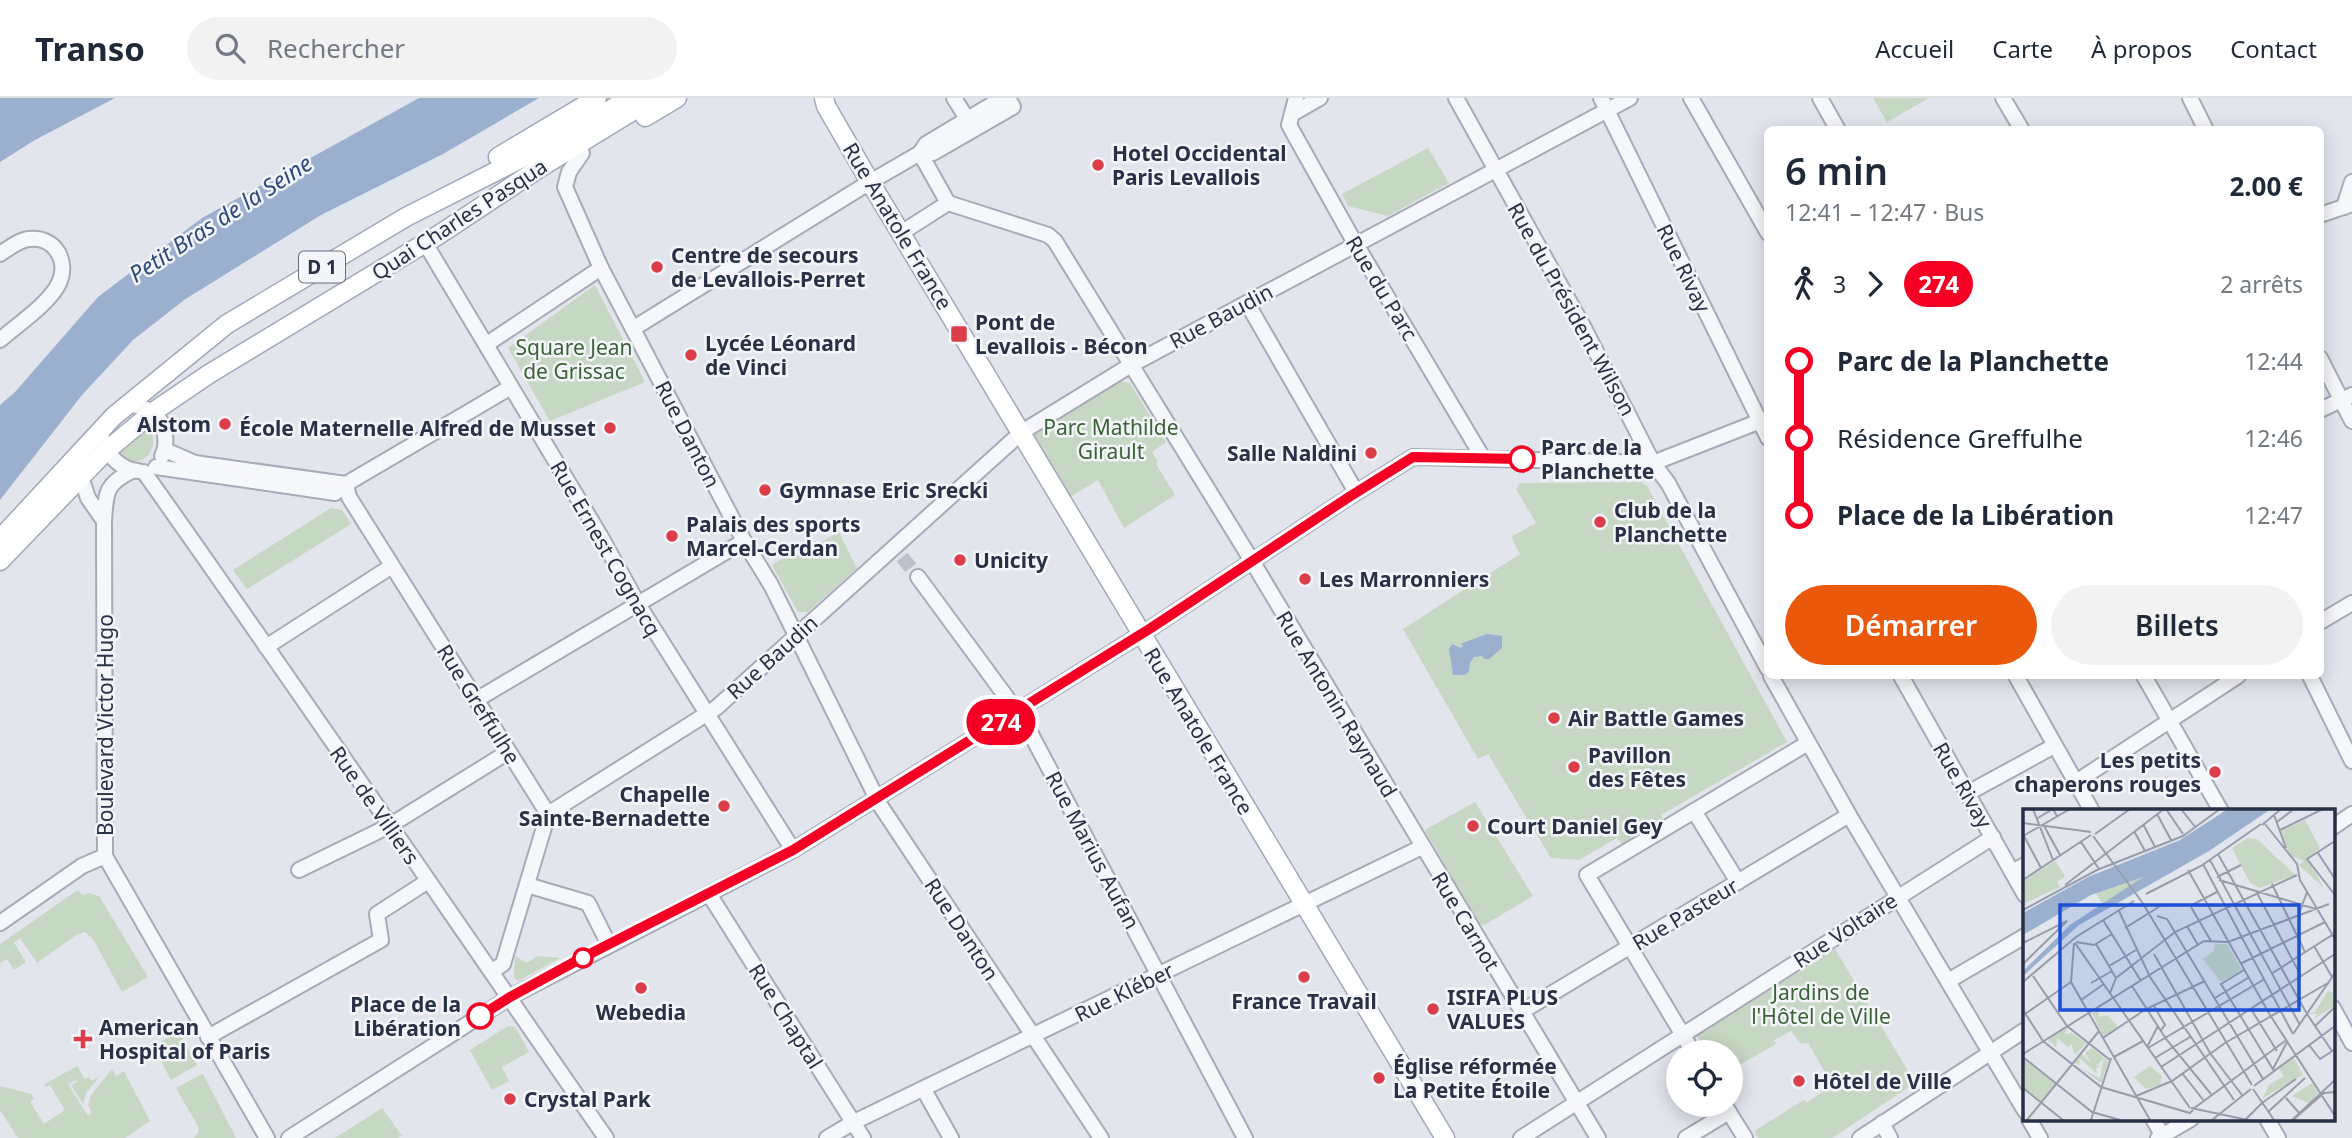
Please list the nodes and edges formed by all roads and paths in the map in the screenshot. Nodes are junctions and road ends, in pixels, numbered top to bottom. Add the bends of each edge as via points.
1 (597, 98) edge
2 (629, 98) edge
3 (654, 98) edge
4 (677, 98) edge
5 (954, 98) edge
6 (1321, 98) edge
7 (1456, 98) edge
8 (1630, 98) edge
9 (1690, 98) edge
10 (1820, 98) edge
11 (2003, 98) edge
12 (2190, 98) edge
13 (822, 101) edge
14 (1297, 103) edge
15 (1604, 103) edge
16 (1836, 126) edge
17 (2020, 126) edge
18 (2204, 126) edge
19 (582, 153) junction
20 (920, 153) junction
21 (1495, 169) junction
22 (487, 175) junction
23 (870, 182) junction
24 (2352, 182) edge
25 (519, 183) junction
26 (948, 203) junction
27 (2348, 205) edge
28 (2324, 214) edge
29 (1764, 226) edge
30 (901, 233) junction
31 (425, 243) junction
32 (1356, 244) junction
33 (0, 254) edge
34 (601, 268) junction
35 (1247, 303) junction
36 (634, 328) junction
37 (0, 340) edge
38 (487, 344) junction
39 (2324, 364) edge
40 (1131, 365) junction
41 (511, 387) junction
42 (2347, 397) edge
43 (129, 404) junction
44 (2324, 408) edge
45 (153, 412) junction
46 (1763, 420) edge
47 (2352, 421) edge
48 (102, 429) junction
49 (1022, 432) junction
50 (165, 450) junction
51 (78, 456) junction
52 (112, 457) junction
53 (1483, 458) junction
54 (1653, 463) junction
55 (144, 470) junction
56 (180, 472) junction
57 (346, 484) junction
58 (78, 487) junction
59 (1356, 492) junction
60 (164, 499) junction
61 (104, 521) junction
62 (0, 539) edge
63 (744, 541) junction
64 (0, 561) edge
65 (1252, 561) junction
66 (392, 566) junction
67 (918, 577) tunnel mouth
68 (2352, 603) edge
69 (638, 604) junction
70 (2324, 620) edge
71 (1141, 634) junction
72 (795, 636) junction
73 (265, 647) junction
74 (1764, 659) edge
75 (1775, 679) edge
76 (1903, 679) edge
77 (2018, 679) edge
78 (2146, 679) edge
79 (2233, 679) edge
80 (2311, 679) edge
81 (476, 700) junction
82 (1018, 712) junction
83 (707, 714) junction
84 (2170, 721) junction
85 (1808, 743) junction
86 (2054, 746) junction
87 (508, 752) junction
88 (2352, 761) edge
89 (2076, 782) junction
90 (1968, 793) junction
91 (876, 798) junction
92 (2091, 809) edge
93 (2220, 809) edge
94 (1694, 811) junction
95 (548, 814) junction
96 (2352, 814) edge
97 (1849, 815) junction
98 (389, 826) junction
99 (2334, 826) edge
100 (1993, 837) junction
101 (1422, 847) junction
102 (793, 850) junction
103 (105, 856) junction
104 (2019, 868) edge
105 (299, 870) dead end
106 (428, 881) junction
107 (1738, 882) junction
108 (527, 885) junction
109 (2023, 886) edge
110 (709, 894) junction
111 (1898, 897) junction
112 (1304, 904) junction
113 (0, 923) edge
114 (2023, 937) edge
115 (609, 945) junction
116 (1629, 947) junction
117 (492, 971) junction
118 (1159, 975) junction
119 (1948, 981) junction
120 (510, 997) junction
121 (2334, 1010) edge
122 (1521, 1012) junction
123 (2343, 1030) edge
124 (2023, 1031) edge
125 (1682, 1034) junction
126 (1033, 1036) junction
127 (208, 1037) junction
128 (1686, 1040) edge
129 (2352, 1043) edge
130 (1990, 1053) junction
131 (924, 1090) junction
132 (1576, 1102) junction
133 (2023, 1108) edge
134 (1714, 1117) edge
135 (1732, 1117) edge
136 (2030, 1121) edge
137 (2154, 1121) edge
138 (2188, 1121) edge
139 (2268, 1121) edge
140 (854, 1122) junction
141 (1882, 1123) junction
142 (2161, 1137) edge
143 (267, 1138) edge
144 (289, 1138) edge
145 (606, 1138) edge
146 (827, 1138) edge
147 (863, 1138) edge
148 (951, 1138) edge
149 (1101, 1138) edge
150 (1245, 1138) edge
151 (1445, 1138) edge
152 (1521, 1138) edge
153 (1598, 1138) edge
154 (1686, 1138) edge
155 (1745, 1138) edge
156 (1860, 1138) edge
157 (1891, 1138) edge
158 (2040, 1138) edge
159 (2278, 1138) edge

1 - 22 main road via 496,159
2 - 22 main road, Quai Charles Pasqua / D 1
3 - 25 main road, Quai Charles Pasqua / D 1
4 - 19 main road
5 - 20 street via 970,125 933,153
6 - 14 street
7 - 21 street, Rue du Président Wilson
8 - 15 street, Rue Baudin
9 - 29 street
10 - 16 street
11 - 17 street
12 - 18 street
13 - 23 main road, Rue Anatole France
14 - 32 street, Rue du Parc via 1289,125
15 - 21 street, Rue Baudin
15 - 46 street, Rue Rivay
19 - 25 main road via 534,182
19 - 34 street, Rue Danton via 565,187
20 - 23 street
20 - 26 street
21 - 32 street, Rue Baudin
21 - 54 street, Rue du Président Wilson
22 - 43 main road, Quai Charles Pasqua / D 1 via 227,324
23 - 30 main road, Rue Anatole France
23 - 36 street
24 - 27 street
25 - 31 main road, Quai Charles Pasqua / D 1
26 - 30 street
26 - 40 street, Rue Antonin Raynaud via 1055,241
27 - 28 street
30 - 49 main road, Rue Anatole France
31 - 38 street, Rue Ernest Cognacq
31 - 45 main road, Quai Charles Pasqua / D 1
32 - 35 street, Rue Baudin
32 - 53 street, Rue du Parc
33 - 37 street via 19,242 45,241 56,248 63,268 52,295
34 - 36 street, Rue Danton
34 - 38 street
35 - 40 street, Rue Baudin
35 - 59 street
36 - 63 street, Rue Danton
38 - 41 street, Rue Ernest Cognacq
39 - 42 street
40 - 49 street, Rue Baudin
40 - 65 street, Rue Antonin Raynaud
41 - 57 street
41 - 69 street, Rue Ernest Cognacq
42 - 44 street
42 - 47 street
43 - 45 street
43 - 48 main road, Quai Charles Pasqua / D 1
45 - 50 street via 163,426
45 - 52 main road, Quai Charles Pasqua / D 1 via 125,435
46 - 54 street
48 - 51 main road, D 1
48 - 52 street
49 - 71 main road, Rue Anatole France
49 - 72 street, Rue Baudin via 899,552
50 - 55 street, Boulevard Victor Hugo
50 - 57 street via 195,463
51 - 58 street
51 - 62 main road, D 1
52 - 55 street
52 - 58 main road, D 1
53 - 54 street
53 - 59 street via 1413,457
54 - 74 street, Rue du Président Wilson
55 - 56 street
55 - 60 street, Rue de Villiers
55 - 61 street, Boulevard Victor Hugo via 118,478 109,486
56 - 57 street via 335,493
56 - 60 street
57 - 66 street, Rue Greffulhe via 349,497
58 - 61 street
58 - 64 main road, D 1
59 - 65 street
60 - 73 street, Rue de Villiers
61 - 103 street, Boulevard Victor Hugo
63 - 69 street
63 - 72 street, Rue Danton
65 - 71 street
65 - 101 street, Rue Antonin Raynaud
66 - 73 street
66 - 81 street, Rue Greffulhe
67 - 82 street, Rue Marius Aufan
68 - 70 street
69 - 81 street
69 - 83 street, Rue Ernest Cognacq
71 - 82 street
71 - 112 main road, Rue Anatole France
72 - 83 street, Rue Baudin
72 - 91 street, Rue Danton
73 - 98 street, Rue de Villiers
75 - 85 street, Rue du Président Wilson
76 - 90 street, Rue Rivay
77 - 86 street
78 - 84 street
79 - 84 street
80 - 88 street
81 - 87 street, Rue Greffulhe
82 - 91 street
82 - 118 street, Rue Marius Aufan
83 - 95 street, Rue Baudin
83 - 102 street, Rue Ernest Cognacq
84 - 89 street
84 - 93 street
85 - 94 street
85 - 97 street, Rue du Président Wilson
86 - 89 street
86 - 90 street
87 - 95 street, Rue Greffulhe
87 - 98 street
89 - 92 street
90 - 100 street, Rue Rivay
91 - 102 street
91 - 126 street, Rue Danton
94 - 107 street
94 - 116 street via 1587,875
95 - 108 street
96 - 99 street
97 - 107 street, Rue Pasteur
97 - 111 street, Rue du Président Wilson
98 - 105 street
98 - 106 street, Rue de Villiers
100 - 104 street, Rue Rivay
100 - 111 street, Rue Voltaire
101 - 112 street, Rue Kléber
101 - 122 street, Rue Carnot
102 - 110 street
103 - 113 street via 82,866
103 - 127 street, Boulevard Victor Hugo
104 - 109 street, Rue Rivay
106 - 117 street, Rue de Villiers
106 - 127 street via 376,914 381,940
107 - 116 street, Rue Pasteur
108 - 115 street via 588,903
108 - 117 street via 503,964
110 - 115 street
110 - 140 street, Rue Chaptal
111 - 119 street, Rue du Président Wilson
111 - 125 street, Rue Voltaire
112 - 118 street, Rue Kléber
112 - 151 main road, Rue Anatole France
114 - 119 street
115 - 120 street
116 - 122 street, Rue Pasteur
116 - 125 street
117 - 120 street, Rue de Villiers
118 - 126 street, Rue Kléber
118 - 150 street, Rue Marius Aufan
119 - 130 street, Rue du Président Wilson
120 - 144 street
120 - 145 street, Rue de Villiers
121 - 123 street
122 - 132 street, Rue Carnot
123 - 129 street
124 - 130 street
125 - 128 street
125 - 132 street, Rue Voltaire
126 - 131 street, Rue Kléber
126 - 149 street, Rue Danton
127 - 143 street, Boulevard Victor Hugo
130 - 133 street, Rue du Président Wilson
130 - 141 street
131 - 140 street, Rue Kléber
131 - 148 street
132 - 152 street, Rue Voltaire
132 - 153 street, Rue Carnot
134 - 154 street
135 - 155 street
136 - 158 street
137 - 142 street
138 - 142 street
139 - 159 street
140 - 146 street, Rue Kléber
140 - 147 street, Rue Chaptal
141 - 156 street
141 - 157 street

